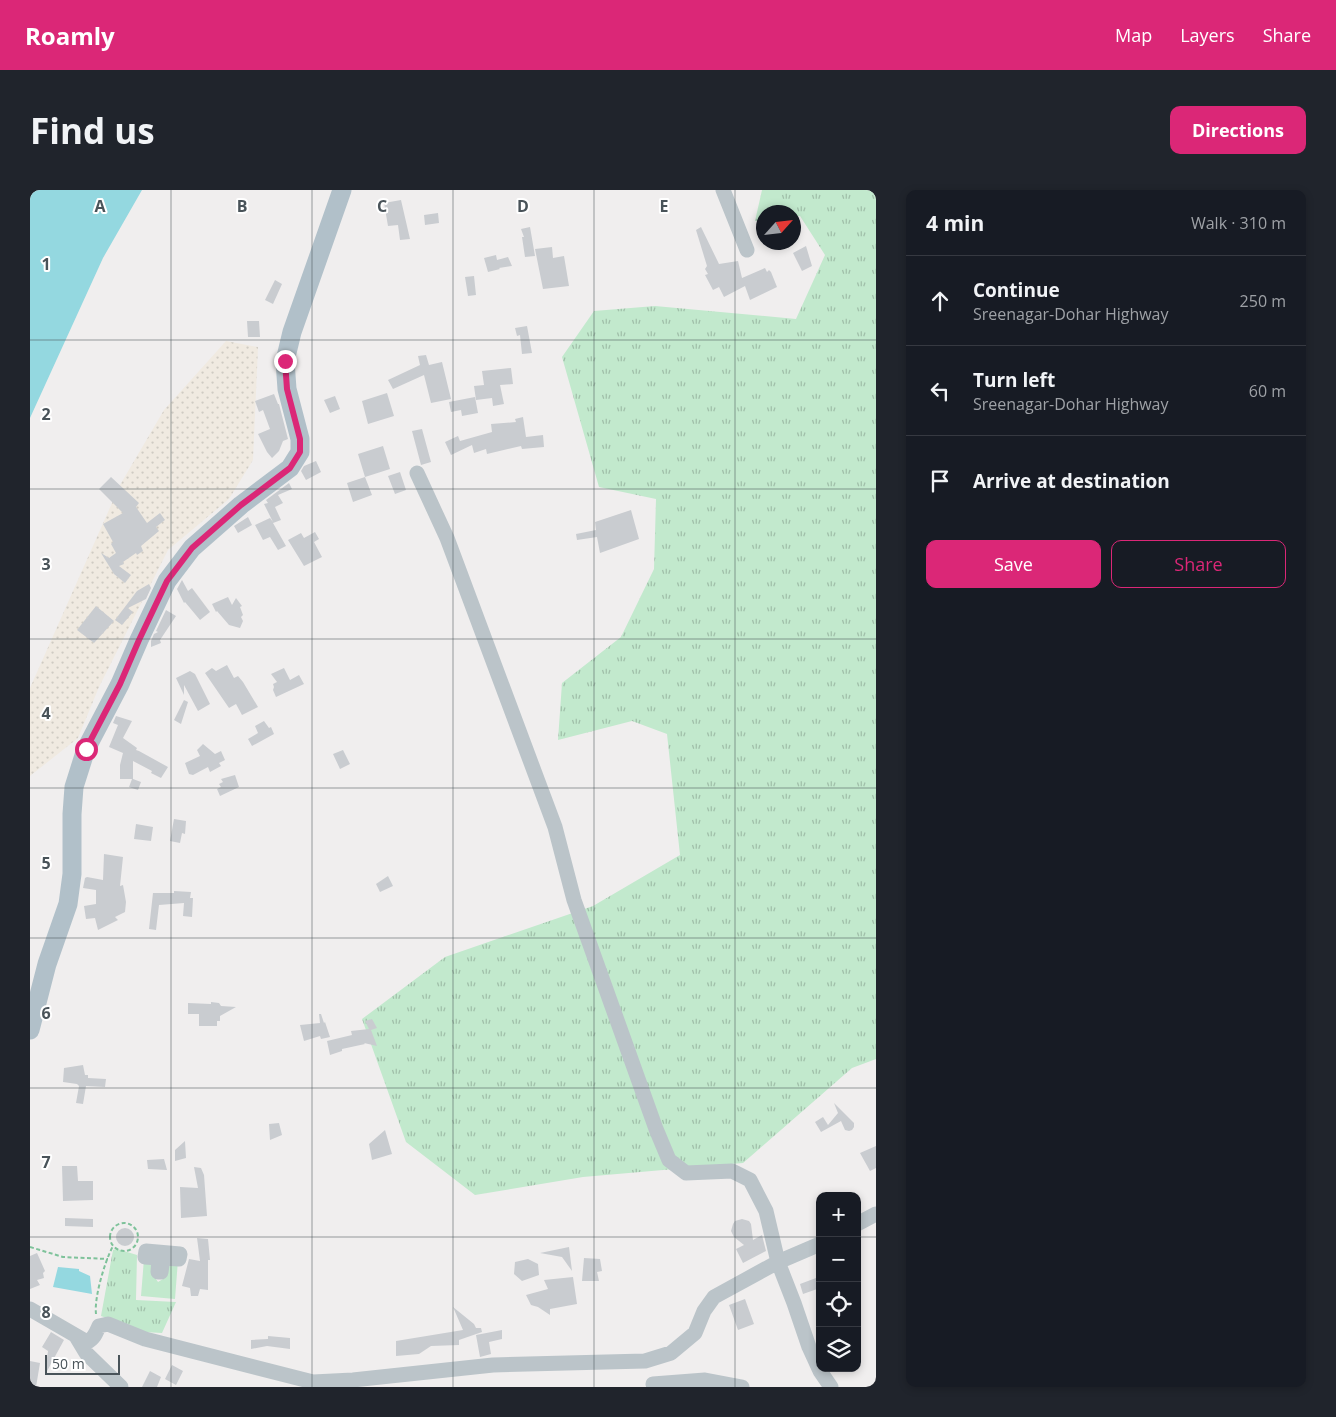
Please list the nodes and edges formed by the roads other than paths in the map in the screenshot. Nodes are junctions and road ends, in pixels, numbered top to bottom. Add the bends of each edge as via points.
1 (342, 190) edge
2 (723, 190) edge
3 (748, 250) dead end
4 (417, 473) dead end
5 (30, 1030) edge
6 (876, 1214) edge
7 (861, 1222) edge
8 (816, 1246) edge
9 (778, 1262) junction
10 (30, 1309) edge
11 (77, 1338) junction
12 (653, 1384) dead end
13 (121, 1387) edge
14 (742, 1387) edge
15 (831, 1387) edge

1 - 5 main road via 292,332 285,361 287,389 300,439 300,452 290,468 192,548 167,581 86,749 74,787 68,904 47,964
2 - 3 street
4 - 9 street via 447,538 555,827 574,900 669,1160 686,1174 732,1171 750,1180 766,1211
6 - 7 street
8 - 9 street
9 - 11 street via 714,1297 695,1333 671,1353 644,1361 493,1365 313,1382 145,1339 108,1324 99,1326 91,1340 86,1342
9 - 15 street via 809,1347
10 - 11 street
11 - 13 street via 86,1353
12 - 14 street via 705,1380

